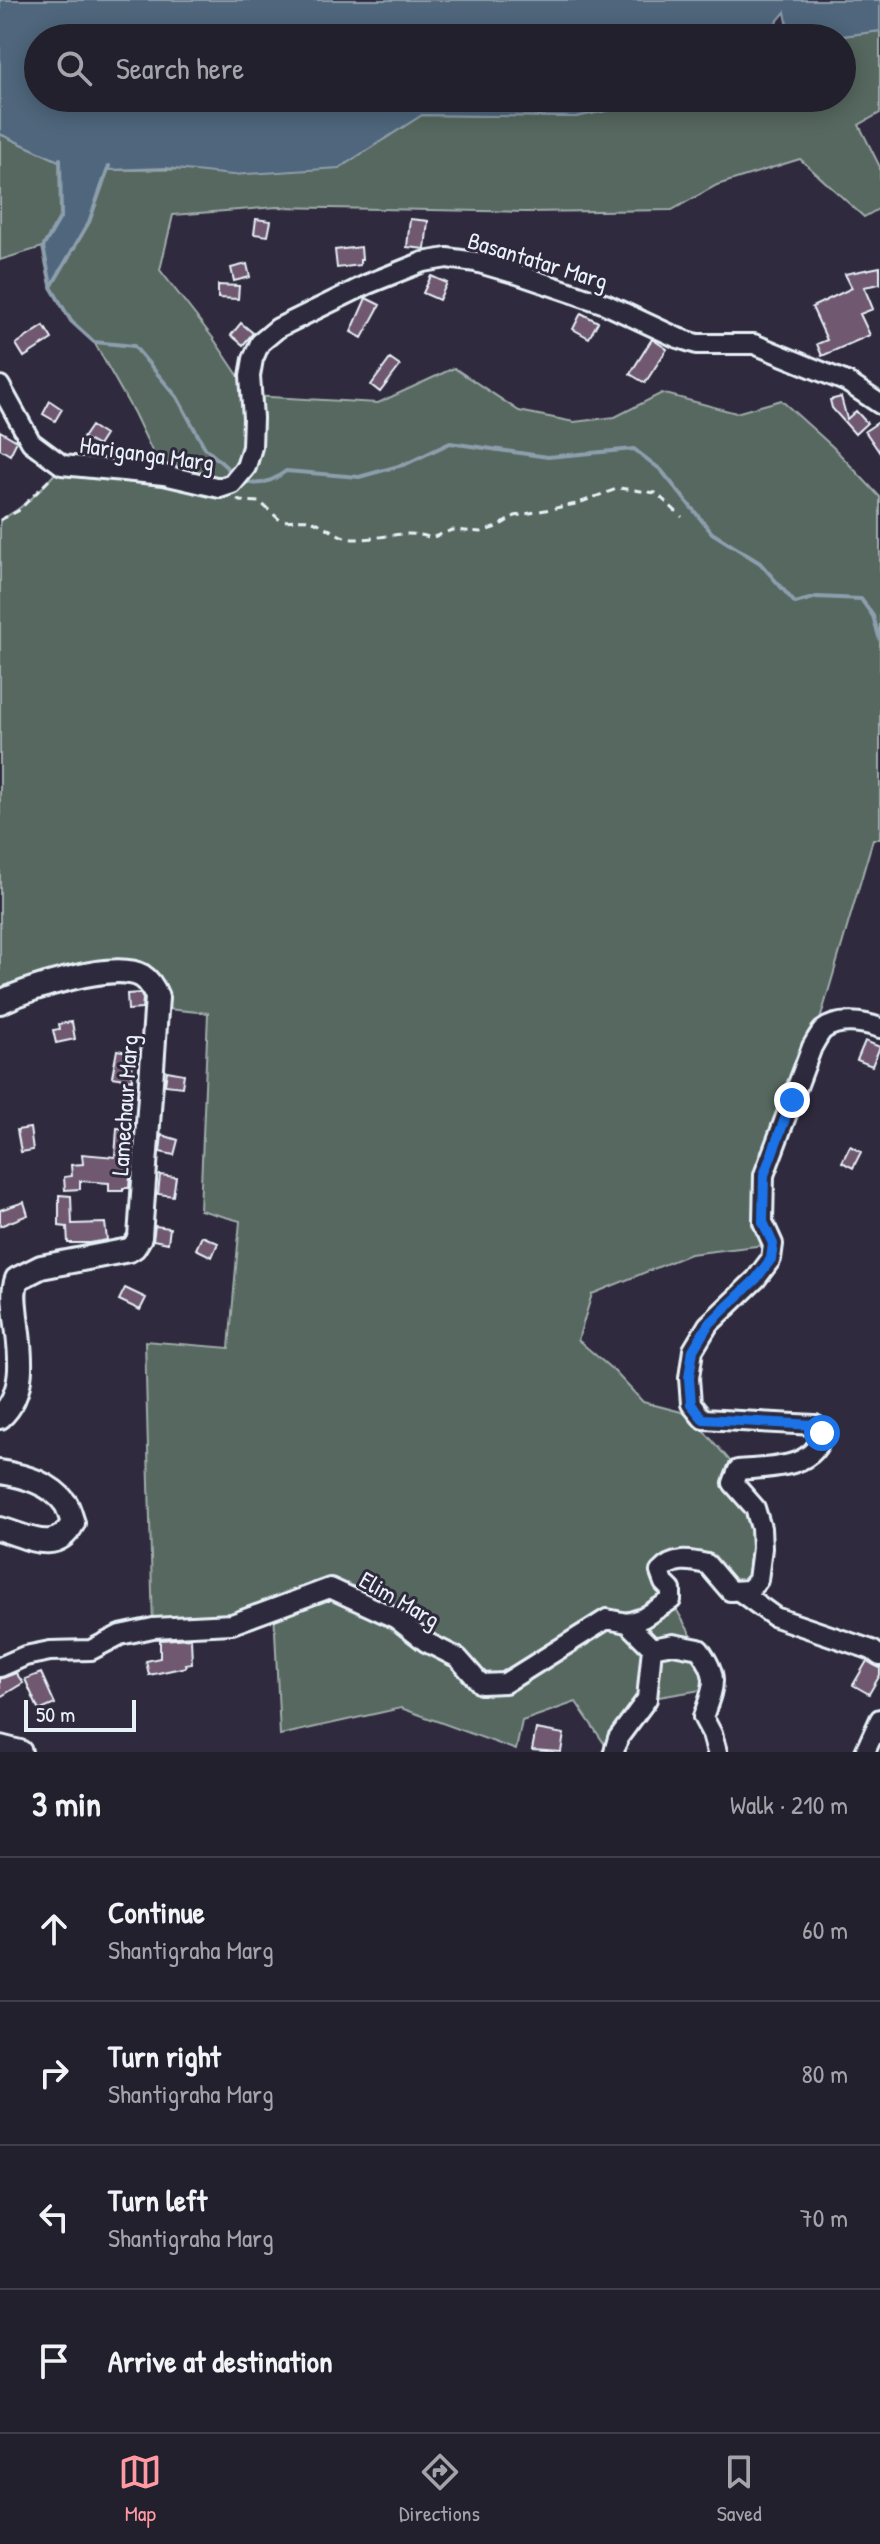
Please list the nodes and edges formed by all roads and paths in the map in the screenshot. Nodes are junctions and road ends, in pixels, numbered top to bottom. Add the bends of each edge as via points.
1 (2, 394) edge
2 (880, 404) edge
3 (62, 465) junction
4 (226, 486) junction
5 (682, 517) dead end
6 (0, 520) edge
7 (0, 1002) edge
8 (880, 1028) edge
9 (8, 1283) edge
10 (0, 1417) edge
11 (0, 1472) edge
12 (0, 1529) edge
13 (739, 1591) junction
14 (627, 1623) junction
15 (652, 1648) junction
16 (880, 1656) edge
17 (0, 1667) edge
18 (880, 1719) edge
19 (0, 1747) edge
20 (20, 1752) edge
21 (614, 1752) edge
22 (717, 1752) edge
23 (865, 1752) edge

1 - 3 street, Hariganga Marg via 31,442
2 - 4 street, Basantatar Marg via 847,382 754,344 697,344 605,304 476,262 447,258 368,284 278,328 260,343 250,376 252,447 246,467
3 - 4 street, Hariganga Marg
3 - 6 path via 41,491
4 - 5 path via 240,501 260,502 281,521 311,520 353,539 481,532 515,516 576,504 619,488 656,493
7 - 9 street, Lamechaur Marg via 64,980 118,972 144,977 157,997 137,1243 129,1250 41,1267
8 - 13 street via 846,1022 824,1029 812,1047 764,1175 763,1222 773,1244 771,1259 708,1325 693,1350 691,1404 703,1419 815,1425 822,1433 820,1445 806,1459 738,1470 733,1483 755,1508 762,1548 758,1580 749,1590
9 - 10 street via 21,1352 12,1406
11 - 12 street via 26,1476 47,1488 66,1504 73,1523 66,1537 52,1543
13 - 14 street via 730,1591 707,1564 686,1559 667,1563 660,1572 671,1600
13 - 16 street via 775,1617
14 - 15 street
14 - 17 street, Elim Marg via 607,1619 505,1683 481,1684 458,1658 395,1618 330,1588 232,1624 153,1628 120,1635 91,1650 50,1651
15 - 21 street via 647,1699 618,1738
15 - 22 street via 673,1644 699,1649 711,1665 713,1688 703,1717
18 - 23 street
19 - 20 street

